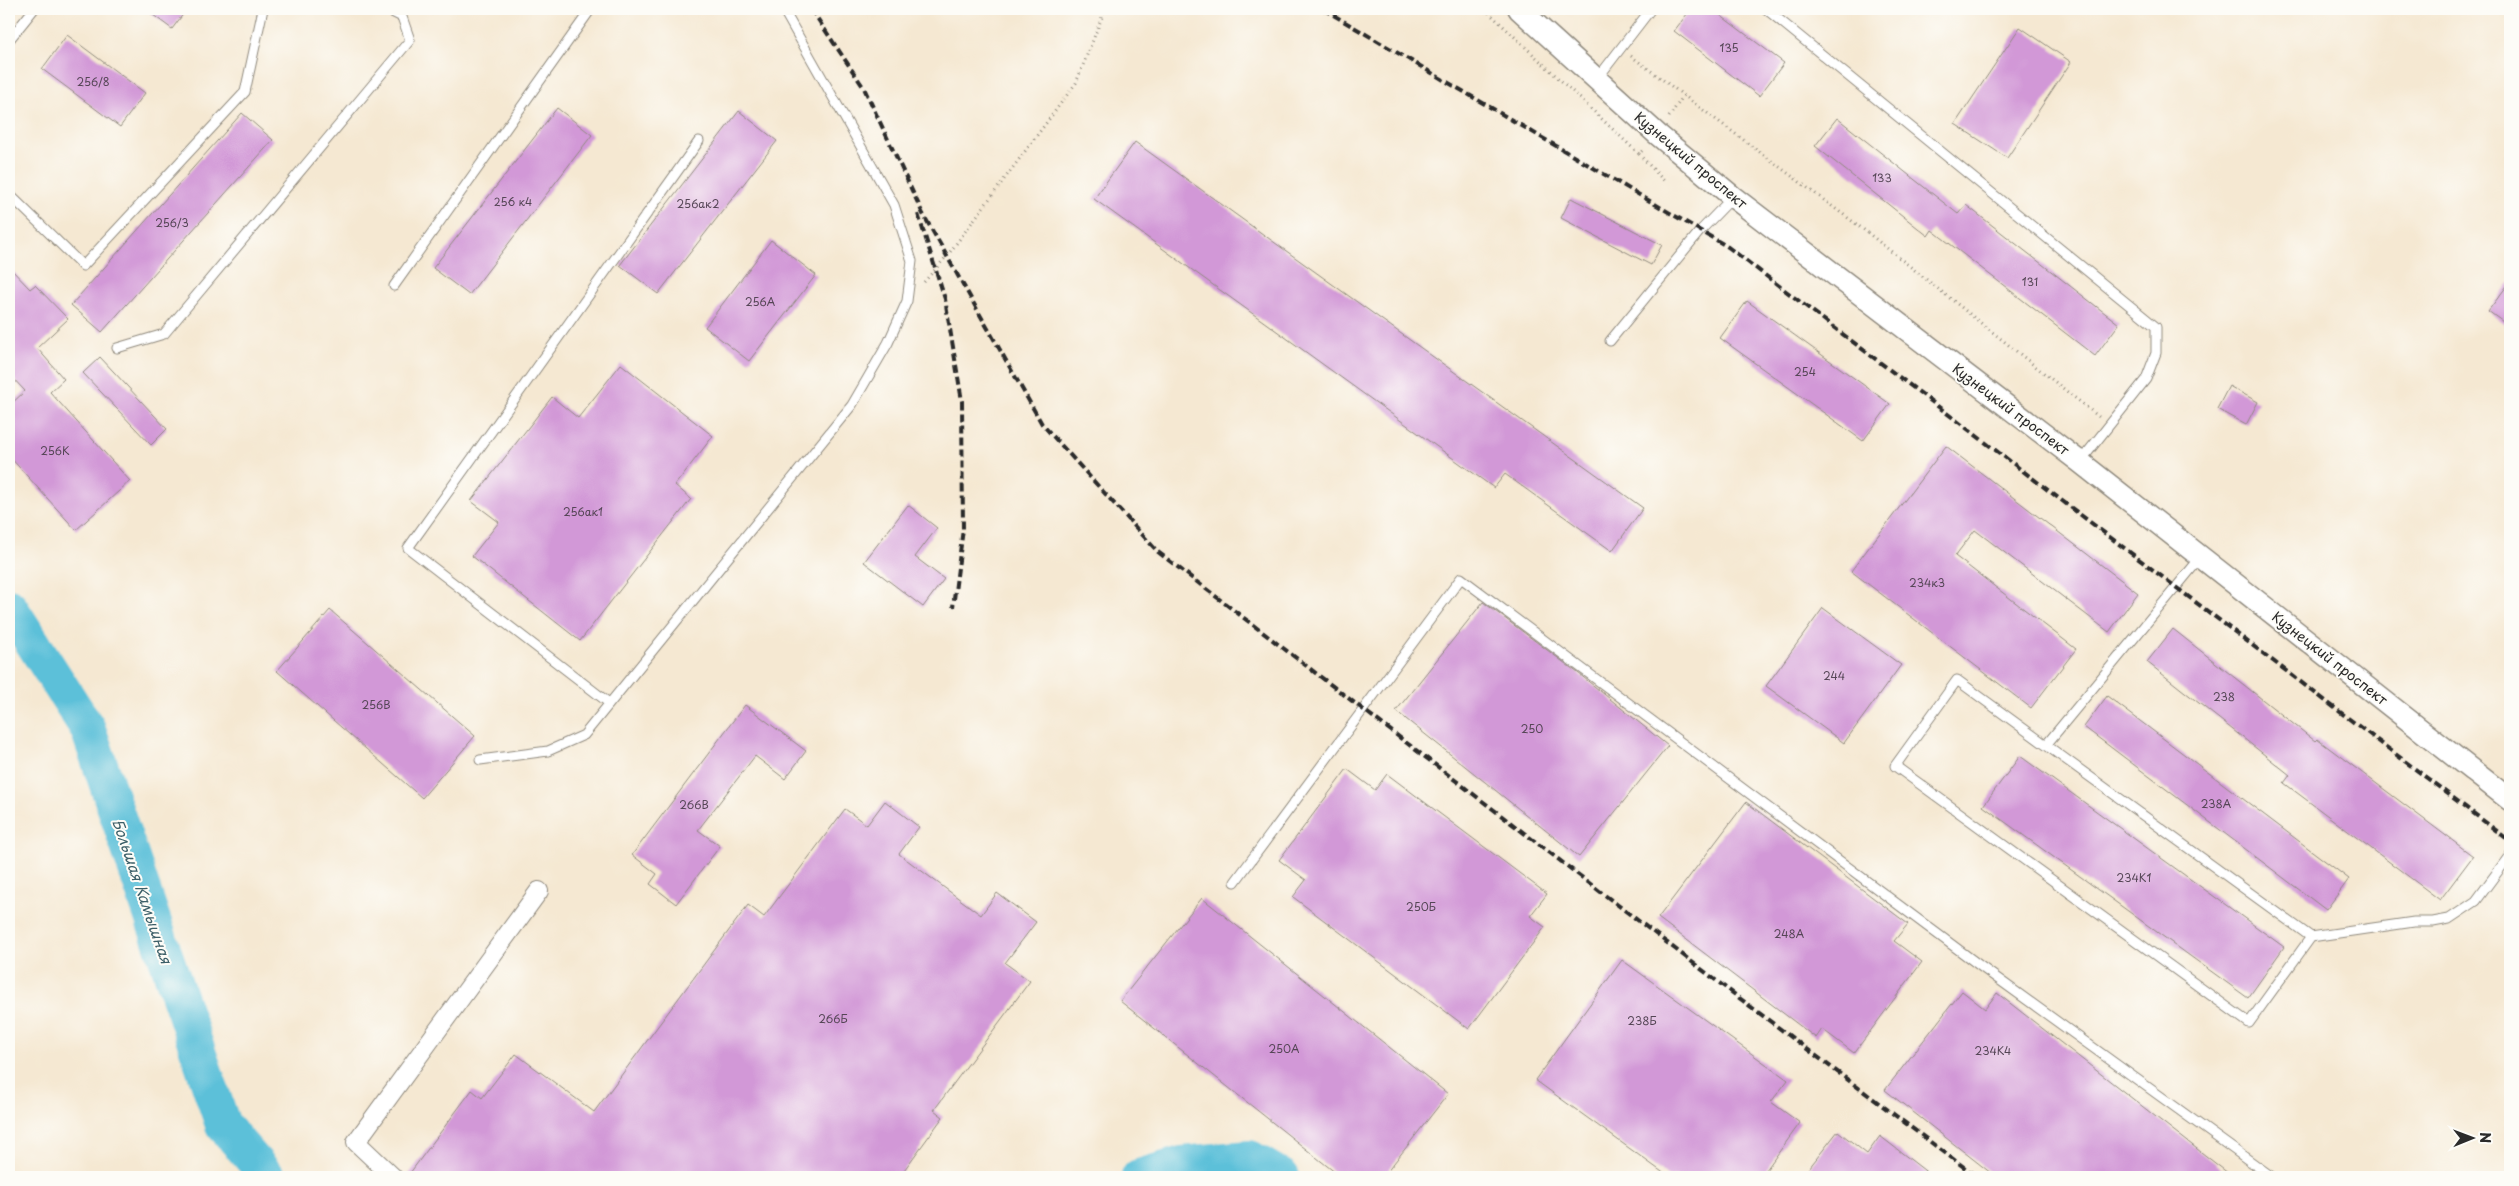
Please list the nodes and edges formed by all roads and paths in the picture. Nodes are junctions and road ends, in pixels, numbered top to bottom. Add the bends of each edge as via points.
1 (34, 9) edge
2 (263, 9) edge
3 (386, 9) edge
4 (591, 9) edge
5 (783, 9) edge
6 (1108, 9) edge
7 (1519, 9) edge
8 (1651, 9) edge
9 (1766, 9) edge
10 (9, 40) edge
11 (1621, 48) junction
12 (1597, 79) junction
13 (699, 140) dead end
14 (1639, 154) dead end
15 (1666, 183) dead end
16 (9, 194) edge
17 (1733, 196) junction
18 (394, 286) dead end
19 (907, 301) junction
20 (1610, 341) dead end
21 (117, 348) dead end
22 (2109, 426) junction
23 (2080, 462) junction
24 (2202, 557) junction
25 (609, 703) junction
26 (2046, 745) junction
27 (480, 760) dead end
28 (2510, 800) edge
29 (2510, 854) edge
30 (1235, 882) dead end
31 (539, 891) dead end
32 (2311, 937) junction
33 (393, 1177) edge
34 (2272, 1177) edge

1 - 10 lane
2 - 16 lane via 246,92 83,266
3 - 21 lane via 402,16 410,40 164,334
4 - 18 lane
5 - 19 lane via 894,205 912,261
6 - 19 path via 1076,83 947,256
7 - 12 street, Кузнецкий проспект
8 - 11 lane
9 - 22 lane via 2156,327 2156,353 2146,379
11 - 12 lane
11 - 22 path via 1868,233
12 - 17 street, Кузнецкий проспект via 1657,134
13 - 25 lane via 408,548
14 - 15 path
17 - 20 lane via 1700,231
17 - 23 street, Кузнецкий проспект
19 - 25 lane via 888,343 852,405
22 - 23 lane
23 - 24 street, Кузнецкий проспект
24 - 26 lane
24 - 28 street, Кузнецкий проспект
25 - 27 lane via 584,735 548,751
26 - 32 lane
26 - 32 lane via 1957,680 1895,766 2249,1024
29 - 32 lane via 2476,901 2449,919
30 - 34 lane via 1461,578 1975,962
31 - 33 street via 356,1142

